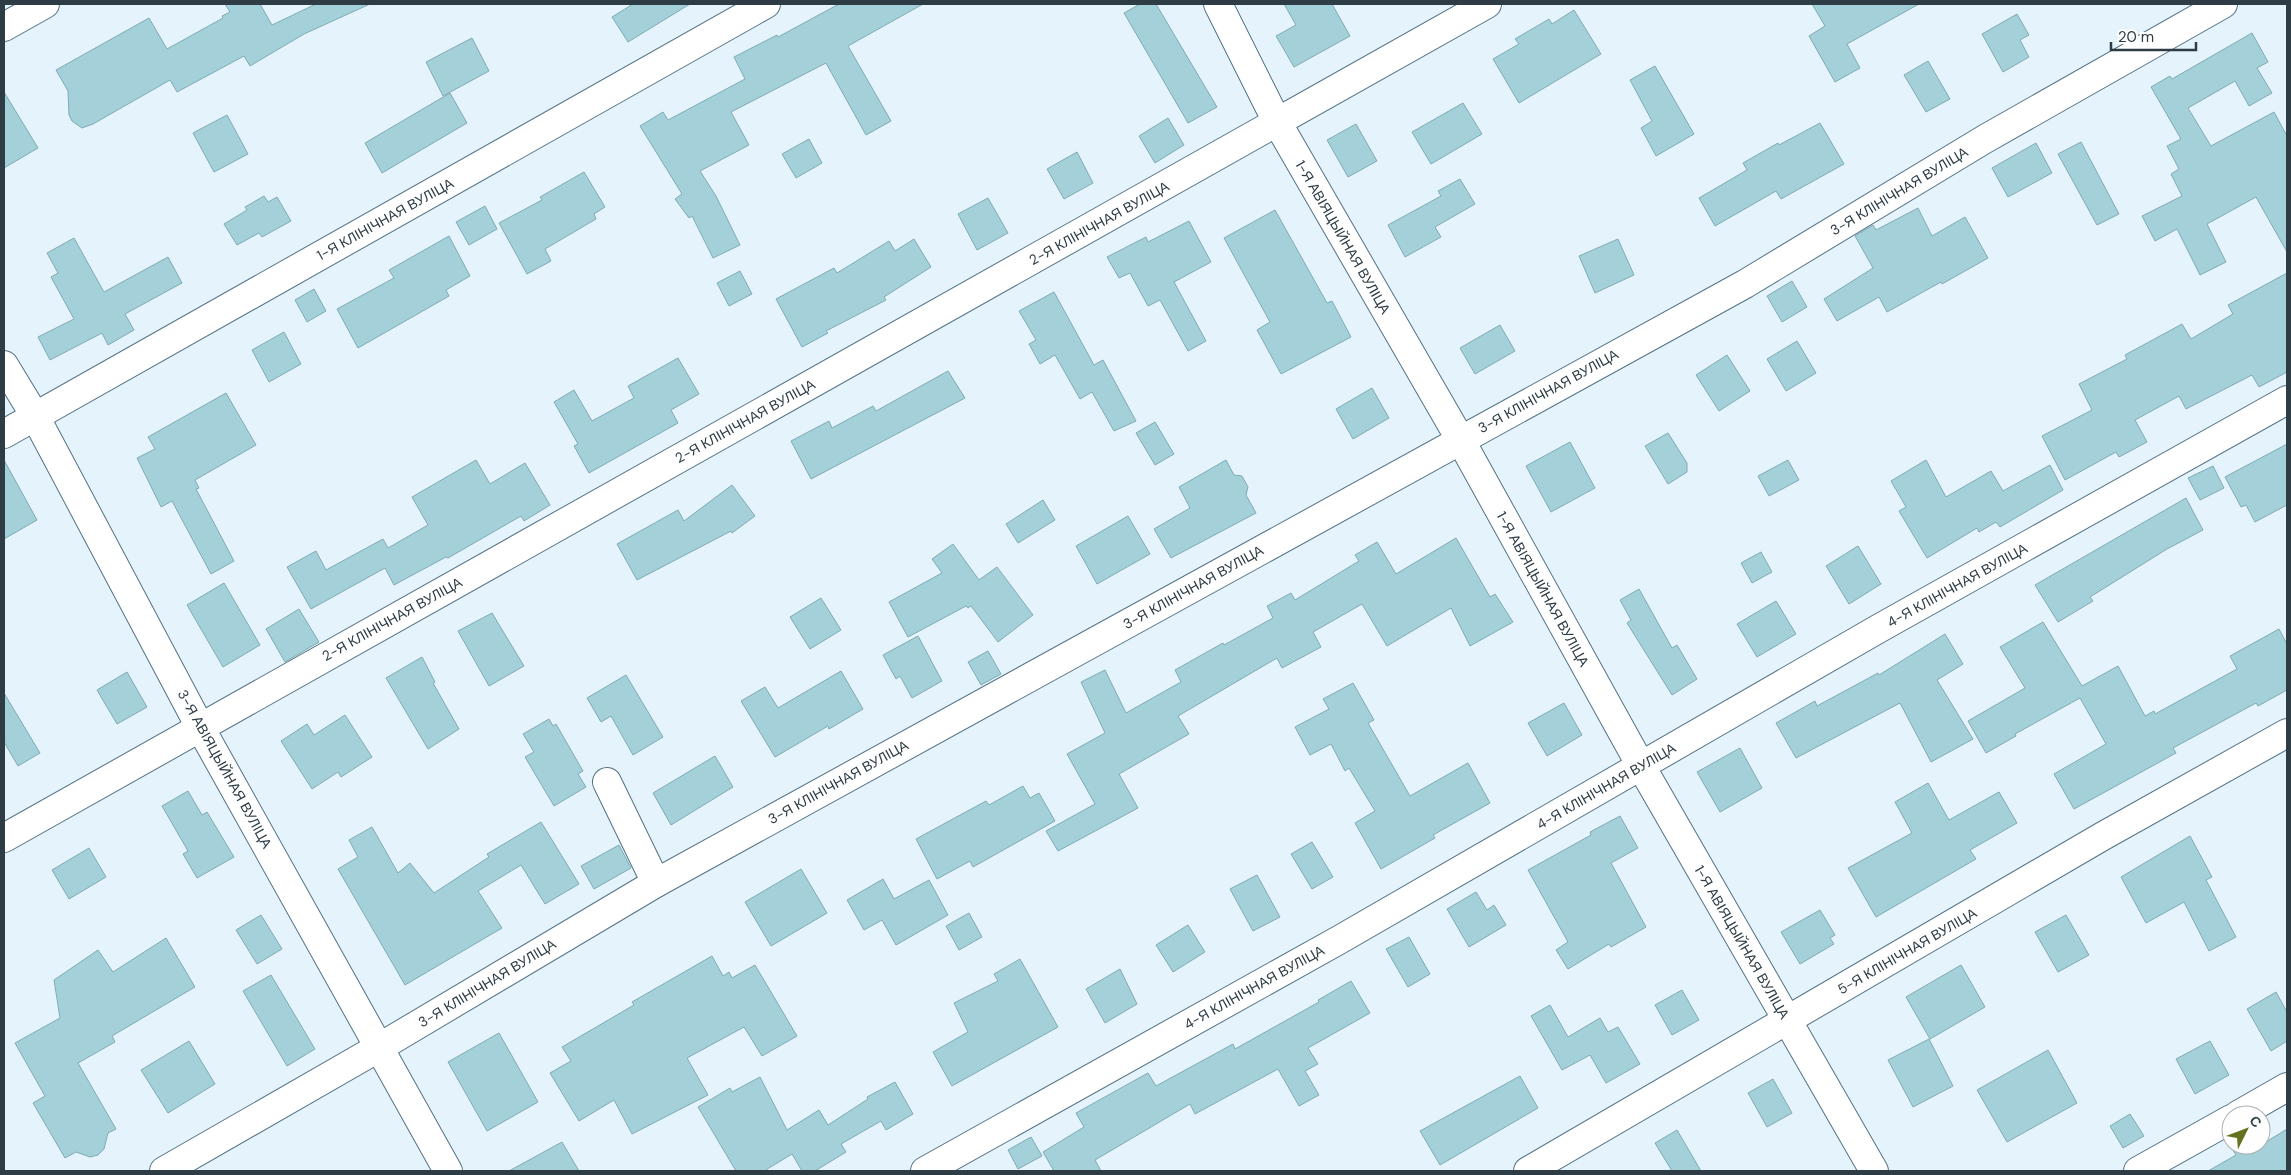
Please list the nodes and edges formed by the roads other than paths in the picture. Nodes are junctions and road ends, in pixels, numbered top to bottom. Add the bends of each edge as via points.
1 (45, 4) edge
2 (766, 4) edge
3 (1218, 4) edge
4 (1487, 4) edge
5 (2223, 4) edge
6 (4, 27) edge
7 (1277, 122) junction
8 (4, 365) edge
9 (2287, 400) edge
10 (35, 416) junction
11 (4, 434) edge
12 (1460, 439) junction
13 (200, 727) junction
14 (2287, 733) edge
15 (1641, 766) junction
16 (607, 782) dead end
17 (4, 838) edge
18 (656, 883) junction
19 (1787, 1021) junction
20 (380, 1047) junction
21 (2287, 1087) edge
22 (2256, 1105) edge
23 (2221, 1125) edge
24 (164, 1171) edge
25 (448, 1171) edge
26 (924, 1171) edge
27 (1528, 1171) edge
28 (1874, 1171) edge
29 (2138, 1171) edge

1 - 6 street
2 - 10 street, 1-Я КЛІНІЧНАЯ ВУЛІЦА
3 - 7 street, 1-Я АВІЯЦЫЙНАЯ ВУЛІЦА
4 - 7 street, 2-Я КЛІНІЧНАЯ ВУЛІЦА
5 - 12 street, 3-Я КЛІНІЧНАЯ ВУЛІЦА via 1985,139 1745,284
7 - 12 street, 1-Я АВІЯЦЫЙНАЯ ВУЛІЦА
7 - 13 street, 2-Я КЛІНІЧНАЯ ВУЛІЦА
8 - 10 street, 3-Я АВІЯЦЫЙНАЯ ВУЛІЦА
9 - 15 street, 4-Я КЛІНІЧНАЯ ВУЛІЦА
10 - 11 street, 1-Я КЛІНІЧНАЯ ВУЛІЦА
10 - 13 street, 3-Я АВІЯЦЫЙНАЯ ВУЛІЦА
12 - 15 street, 1-Я АВІЯЦЫЙНАЯ ВУЛІЦА
12 - 18 street, 3-Я КЛІНІЧНАЯ ВУЛІЦА
13 - 17 street, 2-Я КЛІНІЧНАЯ ВУЛІЦА
13 - 20 street, 3-Я АВІЯЦЫЙНАЯ ВУЛІЦА
14 - 19 street, 5-Я КЛІНІЧНАЯ ВУЛІЦА via 2103,836
15 - 19 street, 1-Я АВІЯЦЫЙНАЯ ВУЛІЦА
15 - 26 street, 4-Я КЛІНІЧНАЯ ВУЛІЦА via 1339,940
16 - 18 street
18 - 20 street, 3-Я КЛІНІЧНАЯ ВУЛІЦА
19 - 27 street, 5-Я КЛІНІЧНАЯ ВУЛІЦА
19 - 28 street, 1-Я АВІЯЦЫЙНАЯ ВУЛІЦА
20 - 24 street, 3-Я КЛІНІЧНАЯ ВУЛІЦА
20 - 25 street, 3-Я АВІЯЦЫЙНАЯ ВУЛІЦА
21 - 22 street
23 - 29 street

